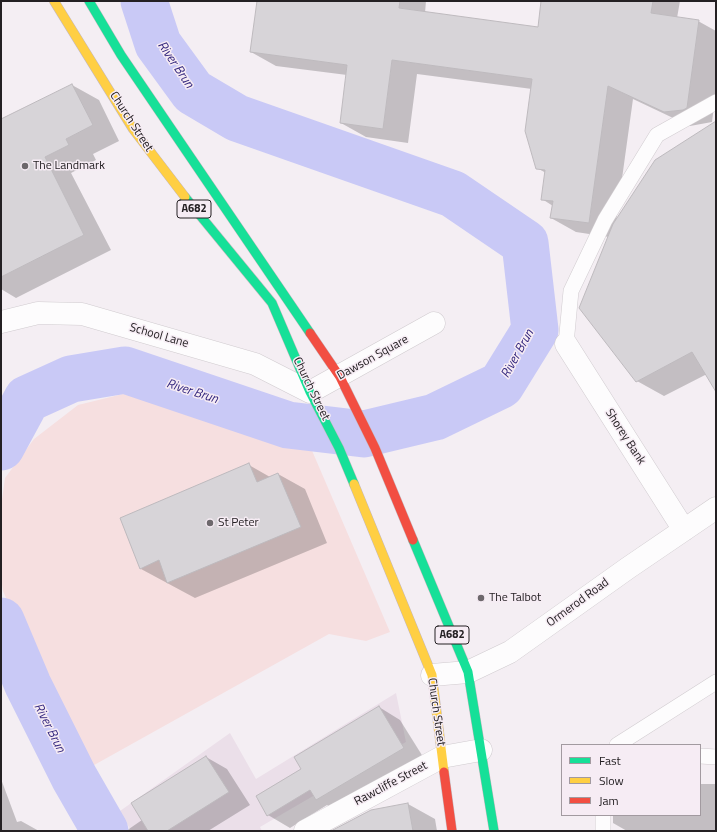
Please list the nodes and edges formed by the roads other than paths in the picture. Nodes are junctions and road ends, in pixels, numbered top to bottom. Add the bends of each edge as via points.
1 (54, 1) edge
2 (89, 1) edge
3 (716, 102) edge
4 (1, 322) edge
5 (434, 323) dead end
6 (566, 344) joint
7 (340, 377) junction
8 (310, 392) junction
9 (716, 508) edge
10 (684, 530) junction
11 (468, 672) junction
12 (432, 675) junction
13 (716, 682) edge
14 (619, 744) edge
15 (481, 750) junction
16 (701, 756) edge
17 (442, 757) junction
18 (716, 757) edge
19 (603, 816) edge
20 (305, 831) edge
21 (452, 831) edge
22 (494, 831) edge
23 (603, 831) edge

1 - 8 main road, Church Street / A682 via 133,129 178,189 272,303
2 - 7 main road, A682 via 121,55
3 - 6 lane via 657,135 605,220 571,291
4 - 8 street, School Lane via 38,313 82,314 255,364
5 - 7 street, Dawson Square
6 - 10 street, Shorey Bank
7 - 8 street, Dawson Square
7 - 11 main road, A682 via 375,448
8 - 12 main road, Church Street / A682 via 339,448
9 - 10 street, Ormerod Road
10 - 11 street, Ormerod Road via 510,652
11 - 12 street, Ormerod Road
11 - 15 main road, A682
12 - 17 main road, Church Street / A682
13 - 14 lane
15 - 17 street, Rawcliffe Street
15 - 22 main road, A682
16 - 18 lane
17 - 20 street, Rawcliffe Street
17 - 21 main road, Church Street / A682
19 - 23 lane

